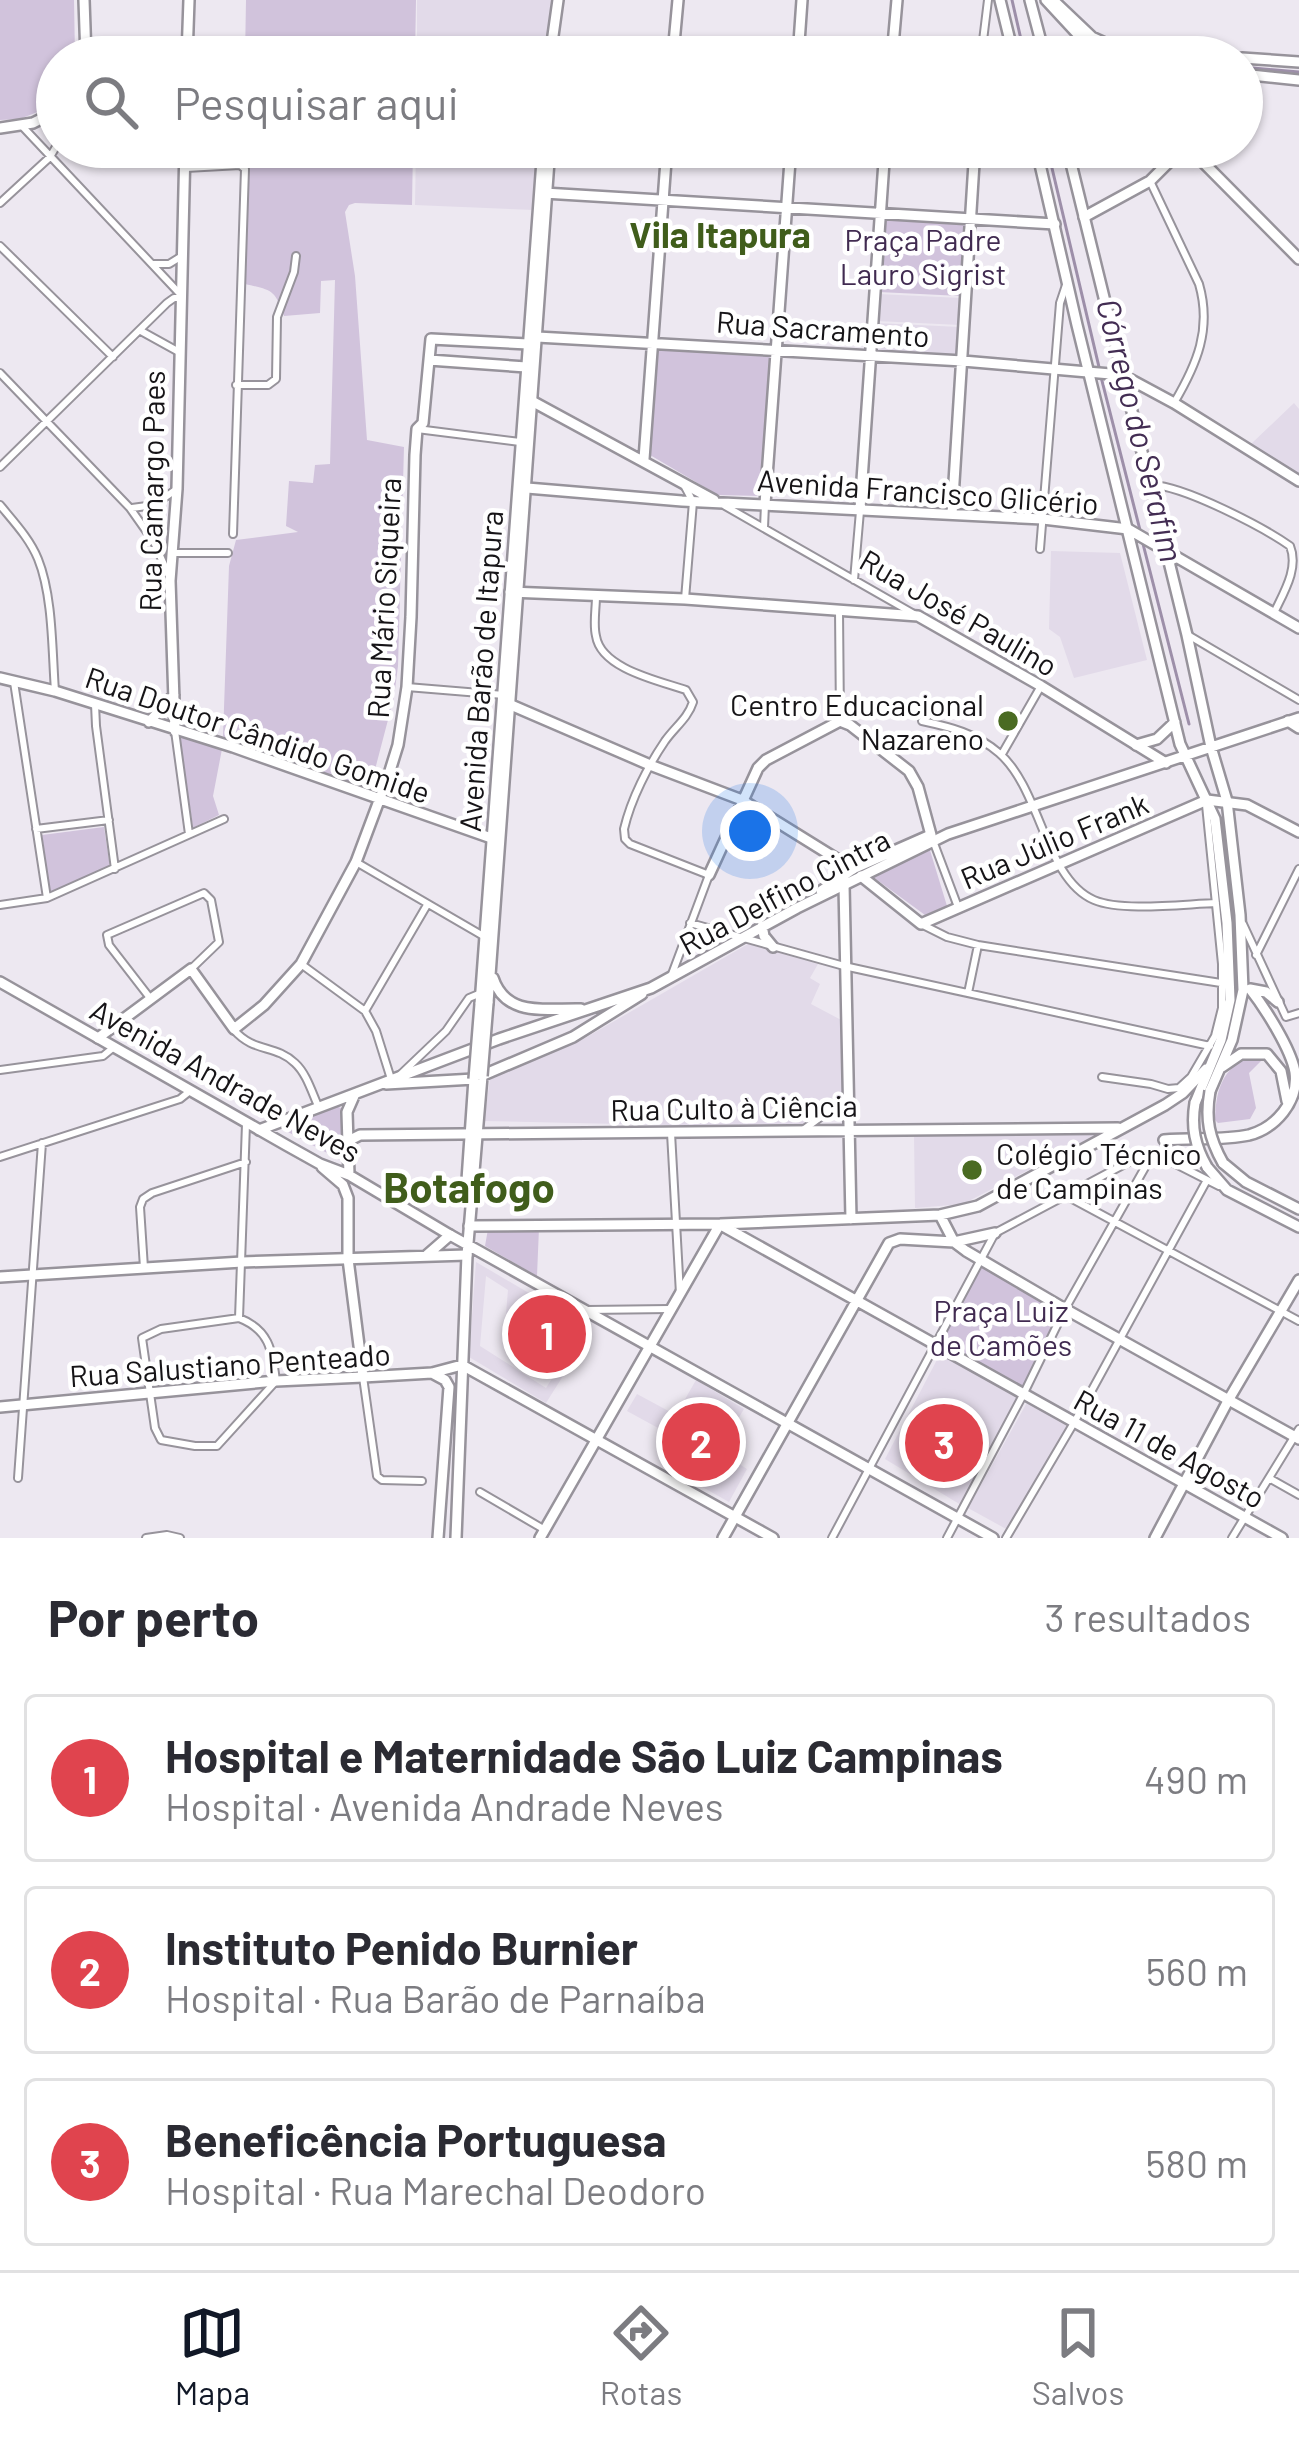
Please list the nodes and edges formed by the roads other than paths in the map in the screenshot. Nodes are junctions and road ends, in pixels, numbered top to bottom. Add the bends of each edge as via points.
1 (84, 0) edge
2 (189, 0) edge
3 (558, 0) edge
4 (678, 0) edge
5 (802, 0) edge
6 (897, 0) edge
7 (988, 0) edge
8 (1000, 0) edge
9 (1030, 0) edge
10 (1050, 0) edge
11 (85, 36) edge
12 (188, 36) edge
13 (554, 36) edge
14 (675, 36) edge
15 (799, 36) edge
16 (894, 36) edge
17 (984, 36) edge
18 (1009, 36) edge
19 (1039, 36) edge
20 (1080, 36) edge
21 (1094, 36) edge
22 (1263, 59) edge
23 (1299, 62) edge
24 (1263, 76) edge
25 (1299, 80) edge
26 (36, 120) edge
27 (22, 126) junction
28 (0, 128) edge
29 (36, 142) edge
30 (38, 168) edge
31 (60, 168) edge
32 (186, 168) edge
33 (243, 168) edge
34 (545, 168) edge
35 (665, 168) edge
36 (790, 168) edge
37 (883, 168) edge
38 (974, 168) edge
39 (1041, 168) edge
40 (1072, 168) edge
41 (1164, 168) edge
42 (1207, 168) edge
43 (1150, 181) junction
44 (543, 193) junction
45 (663, 198) junction
46 (0, 203) edge
47 (787, 206) junction
48 (880, 212) junction
49 (1084, 217) junction
50 (973, 218) junction
51 (1055, 224) junction
52 (0, 246) edge
53 (182, 256) junction
54 (296, 256) dead end
55 (1299, 259) edge
56 (152, 264) junction
57 (1068, 282) junction
58 (181, 297) junction
59 (141, 331) junction
60 (431, 339) joint
61 (532, 340) junction
62 (652, 342) junction
63 (776, 350) junction
64 (179, 352) junction
65 (869, 355) junction
66 (114, 358) junction
67 (429, 360) junction
68 (963, 361) junction
69 (526, 367) junction
70 (1054, 369) junction
71 (1091, 372) junction
72 (0, 373) edge
73 (1120, 375) junction
74 (236, 385) junction
75 (528, 399) junction
76 (1174, 403) junction
77 (47, 422) junction
78 (417, 429) junction
79 (521, 442) junction
80 (644, 459) junction
81 (0, 467) edge
82 (1299, 481) edge
83 (682, 482) junction
84 (1149, 484) junction
85 (527, 488) junction
86 (177, 489) junction
87 (694, 502) junction
88 (721, 504) junction
89 (766, 504) junction
90 (0, 506) edge
91 (130, 508) junction
92 (860, 509) junction
93 (952, 514) junction
94 (1042, 519) junction
95 (764, 528) junction
96 (1133, 531) junction
97 (233, 534) dead end
98 (1160, 546) junction
99 (1040, 549) dead end
100 (174, 553) junction
101 (228, 554) dead end
102 (854, 580) junction
103 (170, 581) junction
104 (515, 592) junction
105 (877, 592) junction
106 (596, 596) junction
107 (685, 599) junction
108 (839, 610) junction
109 (871, 613) junction
110 (1274, 613) junction
111 (918, 616) junction
112 (1299, 628) edge
113 (1186, 634) junction
114 (0, 678) edge
115 (14, 681) junction
116 (1041, 686) junction
117 (407, 687) junction
118 (55, 691) junction
119 (174, 695) junction
120 (504, 695) junction
121 (1299, 700) edge
122 (95, 704) junction
123 (511, 706) junction
124 (840, 721) junction
125 (922, 721) dead end
126 (149, 722) junction
127 (1174, 722) junction
128 (1296, 722) edge
129 (176, 731) junction
130 (1136, 745) junction
131 (1211, 747) junction
132 (1001, 754) junction
133 (1184, 757) junction
134 (1167, 763) junction
135 (650, 765) junction
136 (380, 799) junction
137 (742, 800) junction
138 (1207, 801) junction
139 (1227, 801) junction
140 (1033, 806) junction
141 (224, 819) dead end
142 (109, 820) junction
143 (36, 829) junction
144 (1299, 832) edge
145 (189, 836) junction
146 (932, 838) junction
147 (496, 840) junction
148 (356, 862) junction
149 (1060, 864) junction
150 (1299, 868) edge
151 (115, 869) junction
152 (857, 873) junction
153 (709, 875) junction
154 (844, 885) junction
155 (47, 898) junction
156 (1216, 903) junction
157 (697, 904) junction
158 (0, 905) edge
159 (427, 905) junction
160 (796, 908) junction
161 (952, 910) junction
162 (1240, 915) junction
163 (690, 923) junction
164 (921, 924) junction
165 (763, 926) junction
166 (709, 927) junction
167 (485, 937) junction
168 (946, 937) junction
169 (741, 939) junction
170 (978, 945) junction
171 (773, 947) junction
172 (1256, 955) junction
173 (302, 964) junction
174 (844, 966) junction
175 (191, 969) junction
176 (491, 969) junction
177 (670, 978) junction
178 (0, 982) edge
179 (1221, 983) junction
180 (1247, 989) junction
181 (968, 993) junction
182 (150, 998) junction
183 (483, 1000) junction
184 (1230, 1000) junction
185 (1278, 1002) junction
186 (365, 1010) junction
187 (602, 1010) junction
188 (1299, 1012) edge
189 (234, 1029) junction
190 (98, 1038) junction
191 (1210, 1046) junction
192 (114, 1047) junction
193 (1215, 1066) junction
194 (0, 1070) edge
195 (478, 1077) junction
196 (1102, 1077) dead end
197 (395, 1078) junction
198 (379, 1084) junction
199 (190, 1090) junction
200 (358, 1093) junction
201 (849, 1096) junction
202 (1287, 1106) junction
203 (319, 1108) junction
204 (294, 1116) junction
205 (246, 1123) junction
206 (1124, 1128) junction
207 (850, 1129) junction
208 (802, 1130) junction
209 (262, 1132) junction
210 (671, 1132) junction
211 (475, 1133) junction
212 (1163, 1140) dead end
213 (42, 1143) junction
214 (286, 1145) junction
215 (348, 1145) junction
216 (1152, 1155) junction
217 (0, 1157) edge
218 (246, 1158) junction
219 (320, 1164) junction
220 (1207, 1173) junction
221 (349, 1175) junction
222 (1065, 1195) junction
223 (348, 1198) junction
224 (399, 1206) junction
225 (1299, 1209) edge
226 (940, 1216) junction
227 (851, 1220) junction
228 (1114, 1221) junction
229 (674, 1224) junction
230 (721, 1225) junction
231 (469, 1226) junction
232 (1299, 1227) edge
233 (995, 1233) junction
234 (450, 1235) junction
235 (954, 1241) junction
236 (467, 1250) junction
237 (1169, 1251) junction
238 (427, 1255) junction
239 (348, 1259) junction
240 (982, 1260) junction
241 (242, 1262) junction
242 (144, 1268) junction
243 (34, 1274) junction
244 (0, 1277) edge
245 (1299, 1280) edge
246 (680, 1298) junction
247 (857, 1299) junction
248 (674, 1309) junction
249 (1065, 1309) junction
250 (584, 1310) junction
251 (1280, 1311) junction
252 (239, 1318) junction
253 (1299, 1322) edge
254 (1120, 1340) junction
255 (937, 1344) junction
256 (652, 1346) junction
257 (462, 1364) junction
258 (432, 1373) junction
259 (363, 1377) junction
260 (276, 1381) junction
261 (150, 1394) junction
262 (1023, 1395) junction
263 (1228, 1399) junction
264 (23, 1404) junction
265 (0, 1407) edge
266 (1076, 1421) junction
267 (789, 1424) junction
268 (1298, 1435) edge
269 (597, 1440) junction
270 (871, 1469) junction
271 (18, 1478) dead end
272 (1269, 1478) junction
273 (422, 1481) dead end
274 (1185, 1484) junction
275 (480, 1492) dead end
276 (1299, 1495) edge
277 (735, 1517) junction
278 (1245, 1517) junction
279 (958, 1518) junction
280 (543, 1534) edge
281 (146, 1538) edge
282 (180, 1538) edge
283 (439, 1538) edge
284 (456, 1538) edge
285 (560, 1538) edge
286 (723, 1538) edge
287 (773, 1538) edge
288 (832, 1538) edge
289 (947, 1538) edge
290 (993, 1538) edge
291 (1006, 1538) edge
292 (1155, 1538) edge
293 (1232, 1538) edge
294 (1282, 1538) edge

1 - 11 main road
2 - 12 main road
3 - 13 main road
4 - 14 main road
5 - 15 main road
6 - 16 main road
7 - 17 street
8 - 18 main road
9 - 19 main road
10 - 20 main road
10 - 21 main road
22 - 23 main road
24 - 25 main road
26 - 27 main road
27 - 28 main road
27 - 29 street
30 - 46 street
31 - 56 street
32 - 53 main road, Rua Camargo Paes
33 - 74 street
34 - 44 main road, Avenida Barão de Itapura
35 - 45 main road
36 - 47 main road
37 - 48 main road
38 - 50 main road
39 - 51 main road
40 - 49 main road
41 - 43 main road
42 - 55 main road
43 - 49 main road
43 - 76 street via 1204,301 1201,348
44 - 45 main road
44 - 61 main road, Avenida Barão de Itapura
45 - 47 main road
45 - 62 main road
47 - 48 main road
47 - 63 main road
48 - 50 main road
48 - 65 main road
49 - 73 main road
50 - 51 main road
50 - 68 main road
51 - 57 main road
52 - 66 street
53 - 56 street
53 - 58 main road, Rua Camargo Paes
54 - 74 street via 278,317 274,382
56 - 58 street
57 - 70 street
57 - 71 main road
58 - 59 street
58 - 64 main road, Rua Camargo Paes
59 - 64 street
59 - 66 street
60 - 61 main road, Rua Sacramento
60 - 67 main road, Rua Mário Siqueira
61 - 62 main road, Rua Sacramento
61 - 69 main road, Avenida Barão de Itapura
61 - 75 main road, Avenida Barão de Itapura
62 - 63 main road, Rua Sacramento
62 - 80 main road
63 - 65 main road, Rua Sacramento
63 - 89 main road
64 - 86 main road, Rua Camargo Paes
65 - 68 main road, Rua Sacramento
65 - 92 main road
66 - 77 street
67 - 69 main road
67 - 78 main road, Rua Mário Siqueira
68 - 70 main road, Rua Sacramento
68 - 93 main road
69 - 75 main road, Avenida Barão de Itapura
70 - 71 main road, Rua Sacramento
70 - 94 street
71 - 73 main road, Rua Sacramento
71 - 96 main road
72 - 77 street
73 - 76 main road, Rua Sacramento
73 - 84 main road
74 - 97 street
75 - 79 main road, Avenida Barão de Itapura
75 - 80 main road, Rua José Paulino
75 - 85 main road, Avenida Barão de Itapura
76 - 82 main road, Rua Sacramento
77 - 81 street
77 - 91 street
78 - 79 street
78 - 117 main road, Rua Mário Siqueira
79 - 104 main road, Avenida Barão de Itapura
80 - 83 main road, Rua José Paulino
83 - 87 street
83 - 88 main road, Rua José Paulino
84 - 98 main road
84 - 110 street via 1189,493 1290,546 1297,564
85 - 87 main road, Avenida Francisco Glicério
85 - 104 main road, Avenida Barão de Itapura
86 - 91 street via 154,506
86 - 100 main road, Rua Camargo Paes
87 - 88 main road, Avenida Francisco Glicério
87 - 107 street
88 - 89 main road, Avenida Francisco Glicério
88 - 95 street, Rua José Paulino
89 - 92 main road, Avenida Francisco Glicério
89 - 95 street
90 - 118 street via 40,562
91 - 103 street
92 - 93 main road, Avenida Francisco Glicério
92 - 102 street
93 - 94 main road, Avenida Francisco Glicério
94 - 96 main road, Avenida Francisco Glicério
94 - 99 street
95 - 102 street, Rua José Paulino
96 - 98 main road, Avenida Francisco Glicério
96 - 127 main road
98 - 110 main road, Avenida Francisco Glicério
98 - 113 main road
100 - 101 street
100 - 103 main road, Rua Camargo Paes
102 - 105 street, Rua José Paulino
103 - 119 main road, Rua Camargo Paes
104 - 106 main road
104 - 120 main road, Avenida Barão de Itapura
104 - 123 main road, Avenida Barão de Itapura
105 - 109 street
105 - 111 street, Rua José Paulino
106 - 107 main road
106 - 135 street via 600,649 691,694 689,713
107 - 108 main road
108 - 109 main road
108 - 124 street
109 - 111 main road
110 - 112 main road, Avenida Francisco Glicério
111 - 116 main road, Rua José Paulino
113 - 121 street
113 - 131 main road
114 - 115 main road, Rua Doutor Cândido Gomide
115 - 118 main road, Rua Doutor Cândido Gomide
115 - 143 street
116 - 130 main road, Rua José Paulino
116 - 132 street
117 - 120 street
117 - 136 main road, Rua Mário Siqueira
118 - 122 main road, Rua Doutor Cândido Gomide
119 - 126 main road
119 - 129 main road, Rua Camargo Paes
120 - 147 main road, Avenida Barão de Itapura
122 - 126 main road, Rua Doutor Cândido Gomide
122 - 142 street
123 - 135 main road
123 - 147 main road, Avenida Barão de Itapura
124 - 137 main road via 766,760
124 - 146 main road via 909,771
125 - 132 street via 960,729
126 - 129 main road, Rua Doutor Cândido Gomide
127 - 130 main road
127 - 133 main road
128 - 131 main road, Rua Delfino Cintra
129 - 136 main road, Rua Doutor Cândido Gomide
129 - 145 street, Rua Camargo Paes
130 - 134 main road, Rua José Paulino
131 - 133 main road, Rua Delfino Cintra
131 - 139 main road
132 - 140 street
133 - 134 main road, Rua Delfino Cintra
133 - 138 main road
134 - 140 main road, Rua Delfino Cintra
135 - 137 main road
135 - 153 street via 625,839
136 - 147 main road, Rua Doutor Cândido Gomide
136 - 148 main road, Rua Mário Siqueira
137 - 152 main road
137 - 153 main road
138 - 139 main road
138 - 149 main road, Rua Júlio Frank
138 - 156 street
138 - 184 main road via 1218,840
139 - 144 main road
139 - 162 main road
140 - 146 main road, Rua Delfino Cintra
140 - 149 street
141 - 145 street
142 - 143 street
142 - 151 street
143 - 155 street
145 - 151 street
146 - 152 main road, Rua Delfino Cintra
146 - 161 street
147 - 167 main road, Avenida Barão de Itapura
147 - 176 main road, Avenida Barão de Itapura
148 - 159 street
148 - 173 main road, Rua Mário Siqueira
149 - 156 street via 1080,892 1105,904
149 - 161 main road, Rua Júlio Frank
150 - 172 street
151 - 155 street
152 - 154 main road, Rua Delfino Cintra
152 - 160 main road
152 - 164 main road
153 - 157 street
154 - 160 main road, Rua Delfino Cintra
154 - 174 main road
155 - 158 street
156 - 179 street
157 - 163 street
157 - 166 street
159 - 167 street
159 - 186 street
160 - 165 main road, Rua Delfino Cintra
161 - 164 main road, Rua Júlio Frank
161 - 168 street via 940,922
162 - 172 street
162 - 180 main road
163 - 166 street
163 - 177 street
164 - 168 street
165 - 169 main road, Rua Delfino Cintra
165 - 171 main road
166 - 169 street
167 - 183 main road, Avenida Barão de Itapura
168 - 170 street
169 - 171 street
169 - 177 main road, Rua Delfino Cintra
170 - 179 street
170 - 181 street
171 - 174 street
172 - 185 street
173 - 186 street
173 - 189 main road, Rua Mário Siqueira
174 - 181 street
174 - 201 main road
175 - 182 main road
175 - 182 street via 219,942 204,893 109,933 109,945
175 - 189 main road
176 - 183 main road, Avenida Barão de Itapura
176 - 187 main road via 496,989 523,1009
177 - 187 main road, Rua Delfino Cintra
178 - 190 main road, Avenida Andrade Neves
179 - 191 street
180 - 184 main road
180 - 185 main road
180 - 193 main road
180 - 202 main road via 1292,1064
181 - 191 street
182 - 190 main road
183 - 195 main road, Avenida Barão de Itapura, bridge
183 - 197 street via 469,998
184 - 193 main road
185 - 188 street via 1286,1017
186 - 197 street
187 - 195 main road via 573,1037
187 - 197 main road
189 - 203 street via 247,1043 293,1061
190 - 192 main road, Avenida Andrade Neves
191 - 196 street via 1174,1090
192 - 194 street via 103,1056
192 - 199 main road, Avenida Andrade Neves
193 - 202 main road via 1267,1054 1281,1071
193 - 206 main road
193 - 220 main road, bridge via 1195,1103 1193,1131
193 - 225 main road, bridge via 1207,1120 1223,1163
195 - 198 main road
195 - 211 main road, Avenida Barão de Itapura
197 - 198 main road
198 - 200 main road
199 - 205 main road, Avenida Andrade Neves
199 - 213 street via 180,1100
200 - 203 main road
200 - 215 main road via 347,1112
201 - 207 main road
201 - 208 street
202 - 212 main road via 1253,1134
203 - 204 main road
204 - 209 main road
204 - 214 main road via 284,1129
205 - 209 main road, Avenida Andrade Neves
205 - 218 street
206 - 207 main road, Rua Culto à Ciência
206 - 226 main road via 978,1206
207 - 208 main road, Rua Culto à Ciência
207 - 227 main road
208 - 210 main road, Rua Culto à Ciência
209 - 214 main road, Avenida Andrade Neves
209 - 218 street
210 - 211 main road, Rua Culto à Ciência
210 - 229 street
211 - 215 main road, Rua Culto à Ciência via 360,1135
211 - 231 main road, Avenida Barão de Itapura
213 - 217 street
213 - 243 street
214 - 219 main road, Avenida Andrade Neves
215 - 221 main road
216 - 220 street
216 - 222 street
216 - 228 street
218 - 241 street
218 - 242 street via 143,1199
219 - 221 main road, Avenida Andrade Neves
219 - 223 main road
220 - 232 main road
220 - 237 street
221 - 224 main road, Avenida Andrade Neves
222 - 228 street
222 - 233 street
223 - 224 main road via 364,1191
223 - 239 main road
224 - 234 main road, Avenida Andrade Neves
226 - 227 main road
226 - 235 main road
227 - 230 main road
228 - 237 street
228 - 249 street
229 - 230 main road
229 - 231 main road
229 - 246 street
230 - 246 main road
230 - 247 main road, Rua 11 de Agosto
231 - 236 main road, Avenida Barão de Itapura
233 - 235 main road
233 - 240 street
234 - 236 main road, Avenida Andrade Neves
234 - 238 main road
235 - 240 main road
235 - 247 main road via 889,1244
236 - 238 main road
236 - 250 main road, Avenida Andrade Neves
236 - 257 main road, Avenida Barão de Itapura
237 - 251 street
237 - 254 street
238 - 239 main road
239 - 241 main road
239 - 259 main road
240 - 249 main road
240 - 255 street
241 - 242 main road
241 - 252 street
242 - 243 main road
243 - 244 main road
243 - 264 street
245 - 251 main road
246 - 248 main road
247 - 255 main road, Rua 11 de Agosto
247 - 267 main road
248 - 250 street
248 - 256 main road
249 - 254 main road
249 - 262 street
250 - 256 main road, Avenida Andrade Neves
251 - 253 street
251 - 263 main road
252 - 260 street via 268,1338
252 - 261 street via 144,1336
254 - 263 main road
254 - 266 street
255 - 262 main road, Rua 11 de Agosto
255 - 270 street
256 - 267 main road, Avenida Andrade Neves
256 - 269 main road
257 - 258 main road, Rua Salustiano Penteado
257 - 269 main road
257 - 284 main road, Avenida Barão de Itapura
258 - 259 main road, Rua Salustiano Penteado
258 - 283 main road via 449,1387
259 - 260 main road, Rua Salustiano Penteado
259 - 273 street via 377,1476
260 - 261 main road, Rua Salustiano Penteado
260 - 261 street via 211,1447 161,1440
261 - 264 main road, Rua Salustiano Penteado
262 - 266 main road, Rua 11 de Agosto
262 - 279 street
263 - 268 main road
263 - 274 main road
264 - 265 main road, Rua Salustiano Penteado
264 - 271 street
266 - 274 main road, Rua 11 de Agosto
266 - 291 street
267 - 270 main road, Avenida Andrade Neves
267 - 277 main road
268 - 272 street
269 - 277 main road
269 - 280 main road
270 - 279 main road, Avenida Andrade Neves
270 - 288 street
272 - 276 street
272 - 278 street
274 - 278 main road, Rua 11 de Agosto
274 - 292 main road
275 - 280 street
277 - 286 main road
277 - 287 main road
278 - 293 street
278 - 294 main road, Rua 11 de Agosto
279 - 289 street
279 - 290 main road, Avenida Andrade Neves
280 - 285 main road
281 - 282 street

